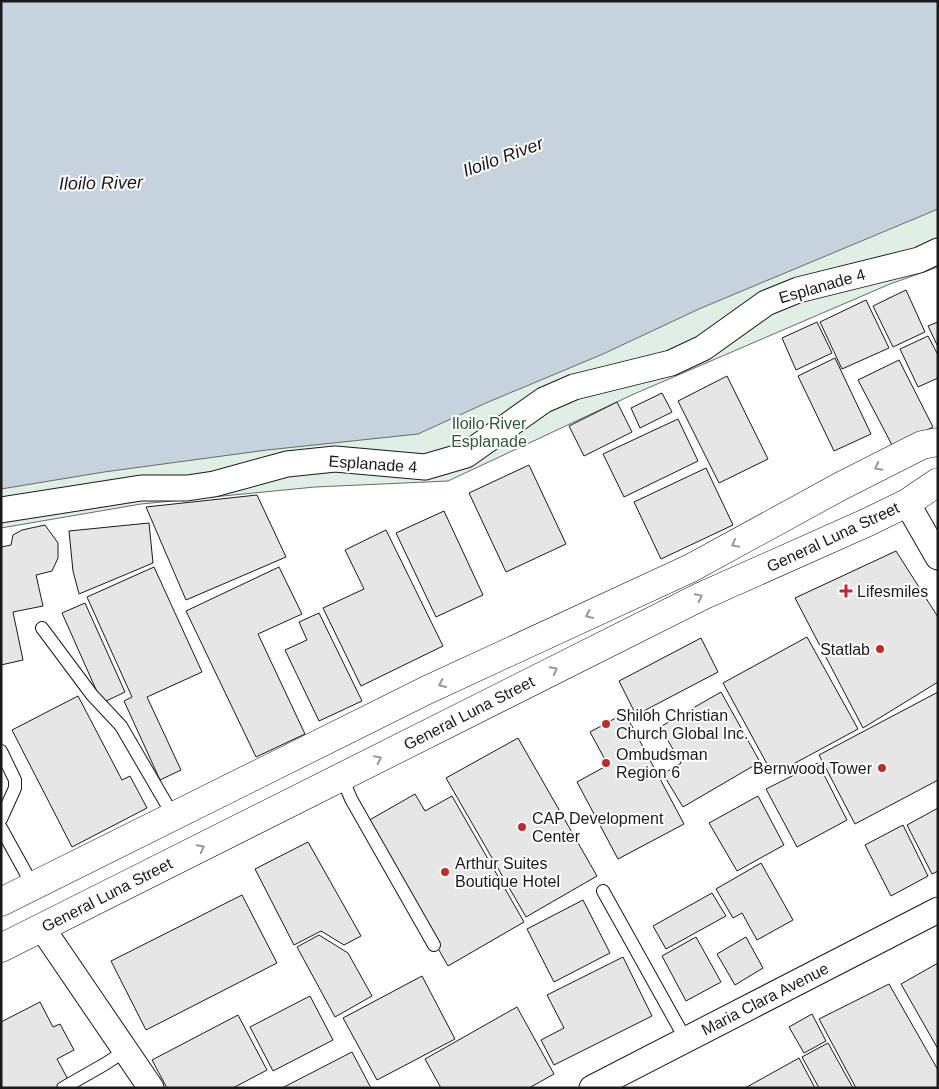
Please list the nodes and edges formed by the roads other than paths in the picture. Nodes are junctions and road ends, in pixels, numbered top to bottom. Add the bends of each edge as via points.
1 (938, 251) edge
2 (938, 442) edge
3 (938, 482) edge
4 (907, 503) junction
5 (1, 510) edge
6 (938, 557) edge
7 (42, 628) dead end
8 (1, 751) edge
9 (342, 777) junction
10 (174, 817) junction
11 (1, 819) edge
12 (1, 828) edge
13 (119, 844) junction
14 (137, 880) junction
15 (34, 886) junction
16 (603, 891) dead end
17 (1, 902) edge
18 (938, 910) edge
19 (42, 928) junction
20 (434, 945) dead end
21 (1, 948) edge
22 (686, 1040) junction
23 (126, 1051) junction
24 (63, 1088) edge
25 (151, 1088) edge
26 (592, 1088) edge

1 - 5 street, Esplanade 4 via 919,260 798,290 766,303 703,348 670,363 574,387 544,400 466,455 425,467 335,459 287,464 214,484 187,488 141,488
2 -> 10 highway via 922,445 841,486 692,568 428,690
3 - 4 highway, General Luna Street
4 - 6 street
9 -> 4 highway, General Luna Street via 702,596
7 - 10 lane via 92,695 121,726
8 - 11 lane via 15,788
14 -> 9 highway, General Luna Street
9 - 20 lane via 351,799
10 - 13 highway
12 - 15 lane
13 - 14 highway
13 - 15 highway
14 - 19 highway, General Luna Street
15 - 17 highway
16 - 22 lane
18 - 22 street, Maria Clara Avenue
19 - 21 highway, General Luna Street
19 - 23 street
22 - 26 street, Maria Clara Avenue
23 - 24 lane
23 - 25 street

